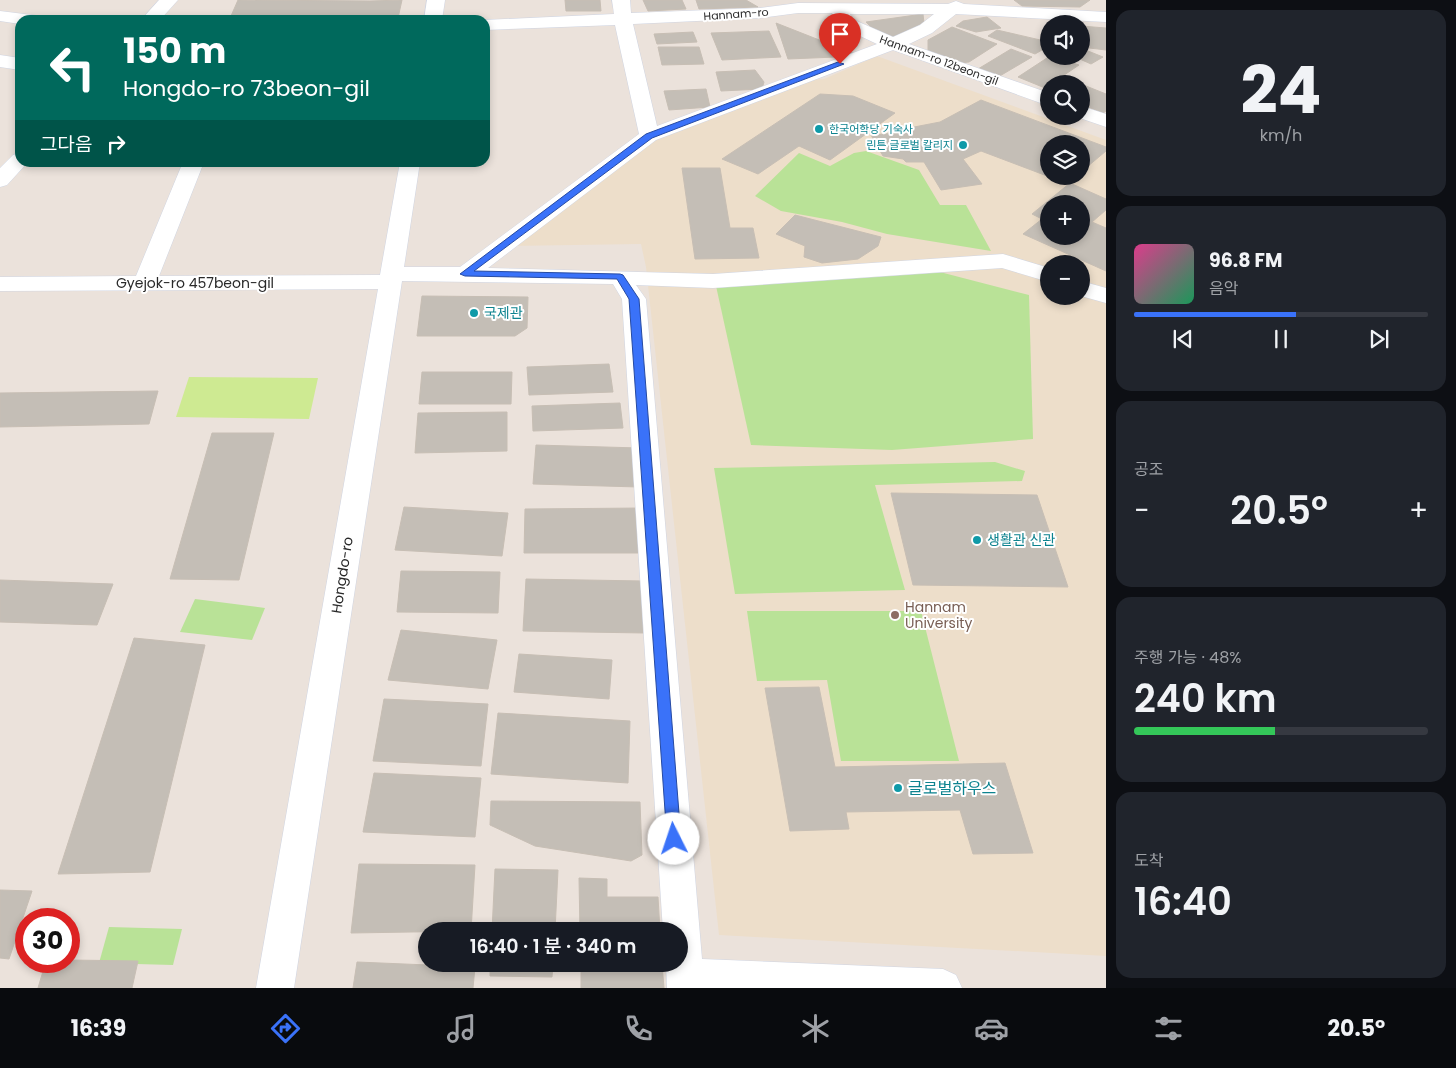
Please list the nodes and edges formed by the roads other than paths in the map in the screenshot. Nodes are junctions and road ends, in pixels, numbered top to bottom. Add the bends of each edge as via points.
1 (169, 0) edge
2 (436, 0) edge
3 (621, 0) edge
4 (777, 0) edge
5 (959, 5) edge
6 (798, 8) junction
7 (838, 8) junction
8 (155, 15) edge
9 (434, 15) edge
10 (0, 16) edge
11 (15, 18) edge
12 (1106, 18) edge
13 (623, 20) junction
14 (490, 25) edge
15 (893, 44) junction
16 (0, 61) edge
17 (15, 63) edge
18 (1040, 97) edge
19 (1090, 115) edge
20 (1106, 121) edge
21 (649, 136) junction
22 (0, 154) edge
23 (15, 157) edge
24 (15, 164) edge
25 (192, 167) edge
26 (409, 167) edge
27 (0, 181) edge
28 (1040, 273) edge
29 (465, 274) junction
30 (620, 277) junction
31 (391, 278) junction
32 (145, 283) junction
33 (0, 284) edge
34 (1090, 291) edge
35 (1106, 296) edge
36 (685, 982) edge
37 (274, 988) edge
38 (943, 988) edge

1 - 8 street
2 - 9 street
3 - 13 street
4 - 6 street
5 - 7 street, Hannam-ro
5 - 12 street, Hannam-ro
5 - 15 street via 926,29
6 - 7 street, Hannam-ro
6 - 13 street, Hannam-ro
7 - 15 street, Hannam-ro 12beon-gil via 845,22
10 - 11 street
13 - 14 street, Hannam-ro
13 - 21 street
15 - 18 street, Hannam-ro 12beon-gil
15 - 21 street
16 - 17 street
19 - 20 street
21 - 29 street
22 - 23 street
24 - 27 street
25 - 32 street
26 - 31 street, Hongdo-ro
28 - 30 street, Gyejok-ro 457beon-gil via 1003,260 713,281
29 - 30 street, Gyejok-ro 457beon-gil
29 - 31 street, Gyejok-ro 457beon-gil
30 - 36 street via 634,299
31 - 32 street, Gyejok-ro 457beon-gil
31 - 37 street, Hongdo-ro
32 - 33 street, Gyejok-ro 457beon-gil
34 - 35 street
36 - 38 street

